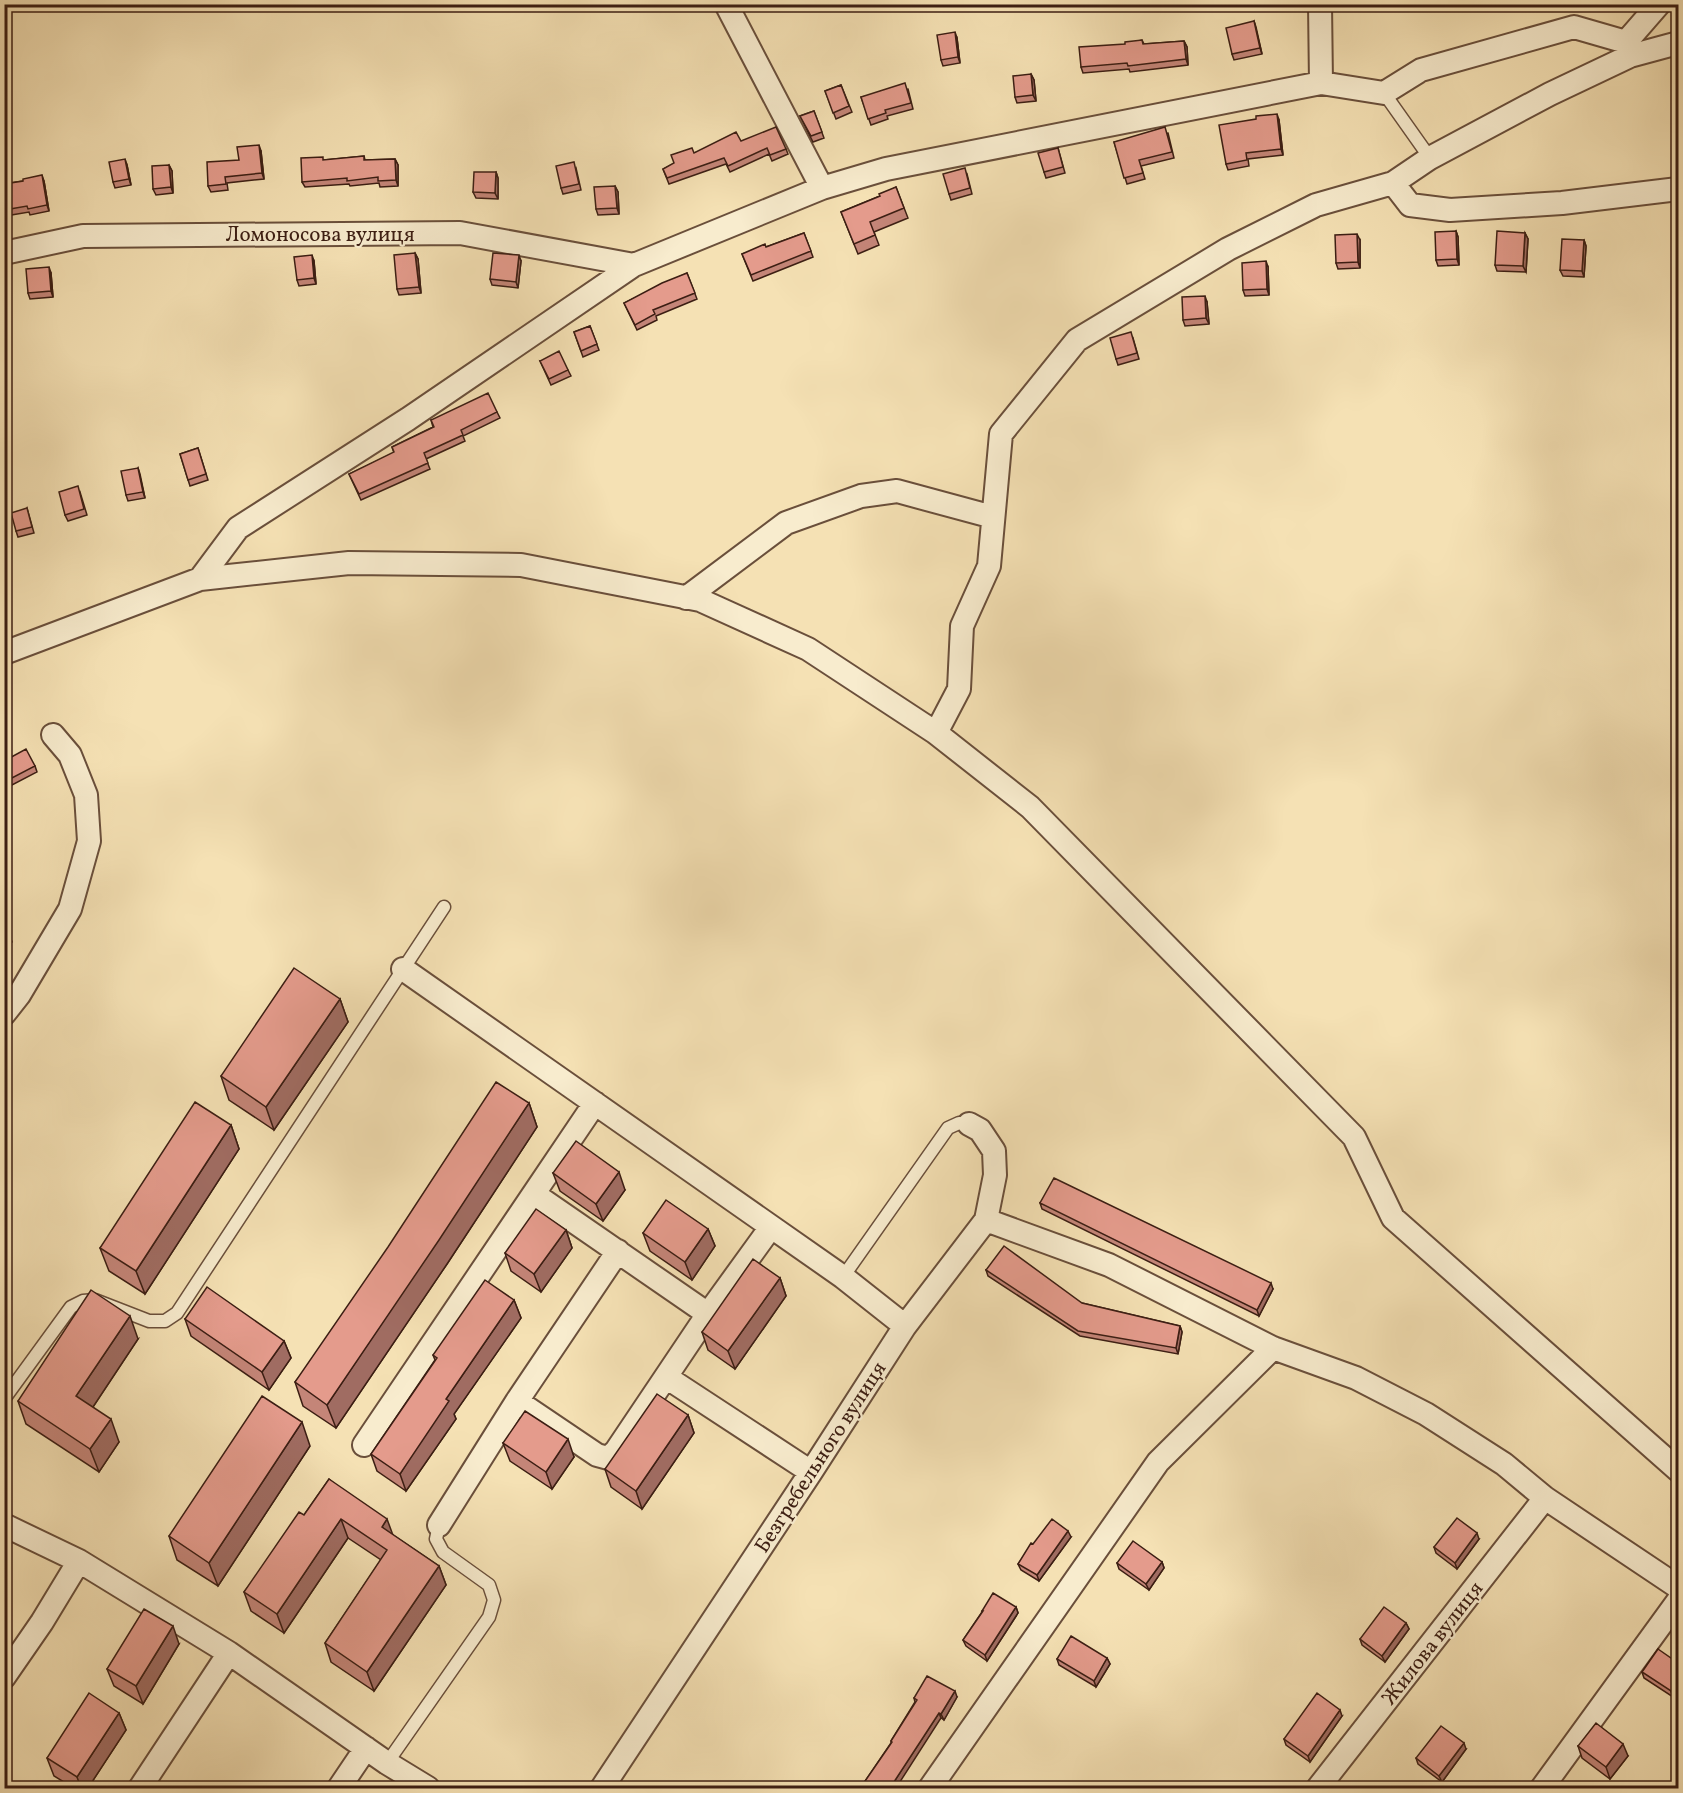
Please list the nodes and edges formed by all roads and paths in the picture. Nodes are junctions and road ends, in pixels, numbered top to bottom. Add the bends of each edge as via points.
1 (726, 4) edge
2 (1320, 4) edge
3 (1659, 4) edge
4 (1678, 44) edge
5 (1321, 82) junction
6 (1384, 93) junction
7 (1430, 158) junction
8 (1393, 183) junction
9 (822, 188) junction
10 (1678, 189) edge
11 (4, 253) edge
12 (634, 265) junction
13 (993, 517) junction
14 (200, 579) junction
15 (686, 598) junction
16 (4, 653) edge
17 (936, 733) junction
18 (53, 735) dead end
19 (444, 907) dead end
20 (404, 969) junction
21 (4, 1014) edge
22 (596, 1103) junction
23 (969, 1124) joint
24 (534, 1194) junction
25 (986, 1220) junction
26 (771, 1227) junction
27 (618, 1251) junction
28 (843, 1277) junction
29 (708, 1314) junction
30 (905, 1326) junction
31 (1273, 1348) junction
32 (666, 1377) junction
33 (4, 1399) edge
34 (517, 1401) junction
35 (364, 1445) dead end
36 (1678, 1470) edge
37 (811, 1472) junction
38 (1545, 1498) junction
39 (4, 1525) edge
40 (439, 1525) joint
41 (79, 1561) junction
42 (1678, 1587) edge
43 (1678, 1601) edge
44 (229, 1653) junction
45 (4, 1677) edge
46 (366, 1748) junction
47 (387, 1763) junction
48 (140, 1788) edge
49 (339, 1788) edge
50 (428, 1788) edge
51 (602, 1788) edge
52 (930, 1788) edge
53 (1318, 1788) edge
54 (1542, 1788) edge

1 - 9 street
2 - 5 street
3 - 6 street via 1626,42 1574,27 1421,70
4 - 7 street via 1630,56
5 - 6 street
5 - 9 street via 886,169
6 - 7 lane
7 - 8 street
8 - 10 street via 1410,205 1450,210
8 - 13 street via 1316,205 1228,249 1077,340 1001,434
9 - 12 street
11 - 12 street, Ломоносова вулиця via 82,236 460,233
12 - 14 street via 408,419 238,528
13 - 15 street via 897,491 861,496 786,523
13 - 17 street via 988,567 962,626 959,689
14 - 15 street via 349,562 521,565
14 - 16 street
15 - 17 street via 700,600 808,649
17 - 36 street via 1030,807 1353,1137 1393,1218
18 - 21 street via 70,755 86,795 90,841 70,909
19 - 20 lane
20 - 22 street
20 - 33 lane via 177,1313 165,1321 150,1321 94,1300 82,1301 71,1307
22 - 24 street
22 - 26 street
23 - 25 street, Безгребельного вулиця via 980,1130 994,1151 995,1175
23 - 28 lane via 958,1123 948,1128
24 - 27 street
24 - 35 street
25 - 30 street, Безгребельного вулиця
25 - 31 street via 1109,1265
26 - 28 street
26 - 29 street
27 - 29 street
27 - 34 street
28 - 30 street
29 - 32 street
30 - 37 street, Безгребельного вулиця
31 - 38 street via 1356,1378 1426,1414 1504,1464
31 - 52 street via 1158,1462
32 - 34 street via 608,1458 597,1455
32 - 37 street
34 - 40 street
37 - 51 street, Безгребельного вулиця
38 - 42 street
38 - 53 street, Жилова вулиця
39 - 41 street
40 - 47 lane via 436,1539 443,1552 489,1586 494,1600 489,1617
41 - 44 street
41 - 45 street
43 - 54 street
44 - 46 street
44 - 48 street
46 - 47 street
46 - 49 street
47 - 50 street

